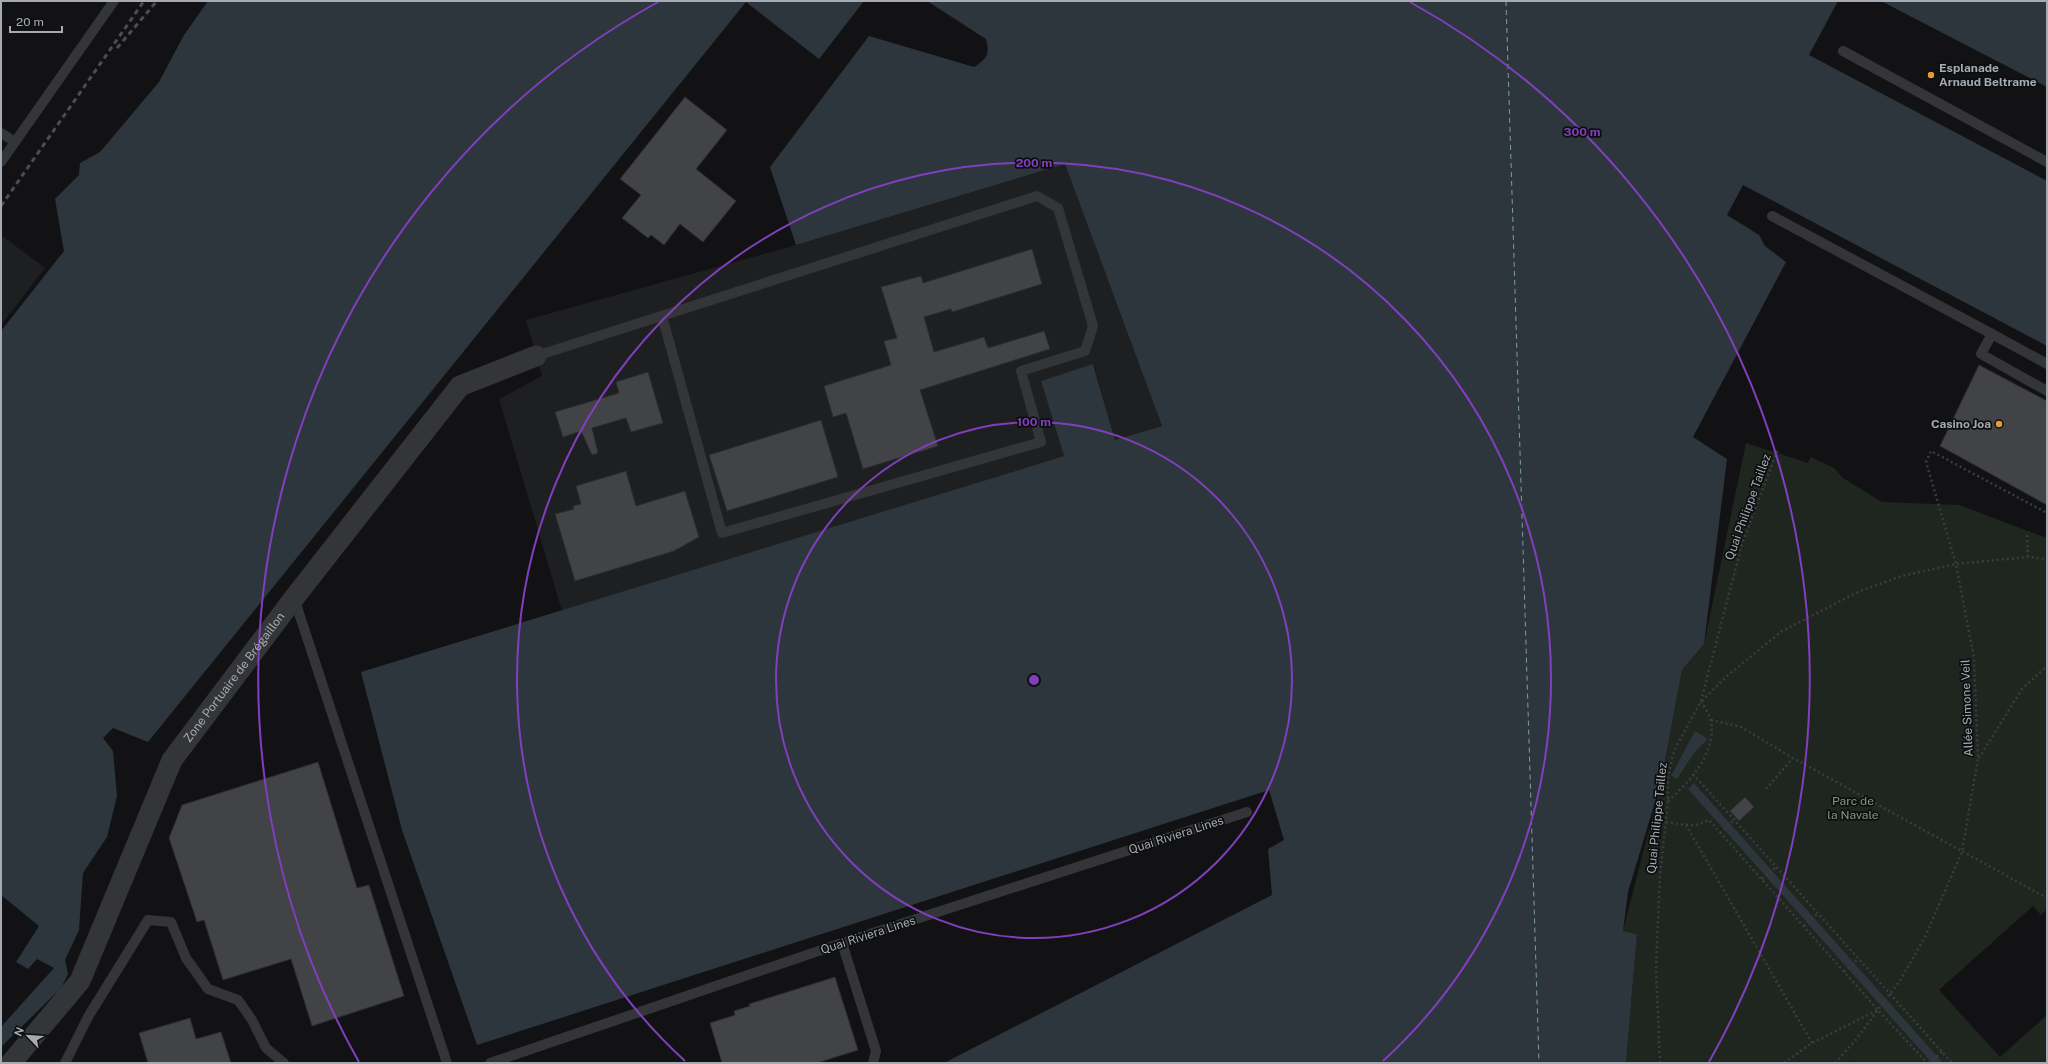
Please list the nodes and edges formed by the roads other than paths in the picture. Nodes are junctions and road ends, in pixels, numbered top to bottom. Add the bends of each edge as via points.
1 (114, 1) edge
2 (1843, 51) dead end
3 (1, 133) edge
4 (15, 142) junction
5 (1, 162) edge
6 (2047, 162) edge
7 (1772, 216) dead end
8 (662, 316) junction
9 (1992, 334) junction
10 (536, 356) joint
11 (2047, 364) edge
12 (2047, 391) edge
13 (294, 598) junction
14 (1247, 812) dead end
15 (842, 943) junction
16 (11, 1063) edge
17 (66, 1063) edge
18 (284, 1063) edge
19 (447, 1063) edge
20 (490, 1063) edge
21 (873, 1063) edge

1 - 4 lane
2 - 6 lane
3 - 4 lane
4 - 5 lane
7 - 9 lane
8 - 8 lane via 722,533 1041,442 1021,371 1085,352 1093,326 1058,208 1037,196
8 - 10 lane
9 - 11 lane
9 - 12 lane via 1982,354
10 - 13 street, Zone Portuaire de Brégaillon via 460,386
13 - 16 street, Zone Portuaire de Brégaillon via 172,760 80,981
13 - 19 lane
14 - 15 lane, Quai Riviera Lines
15 - 20 lane, Quai Riviera Lines
15 - 21 lane via 876,1051
17 - 18 lane via 88,1017 148,920 171,922 186,958 208,989 238,1000 252,1020 266,1048

